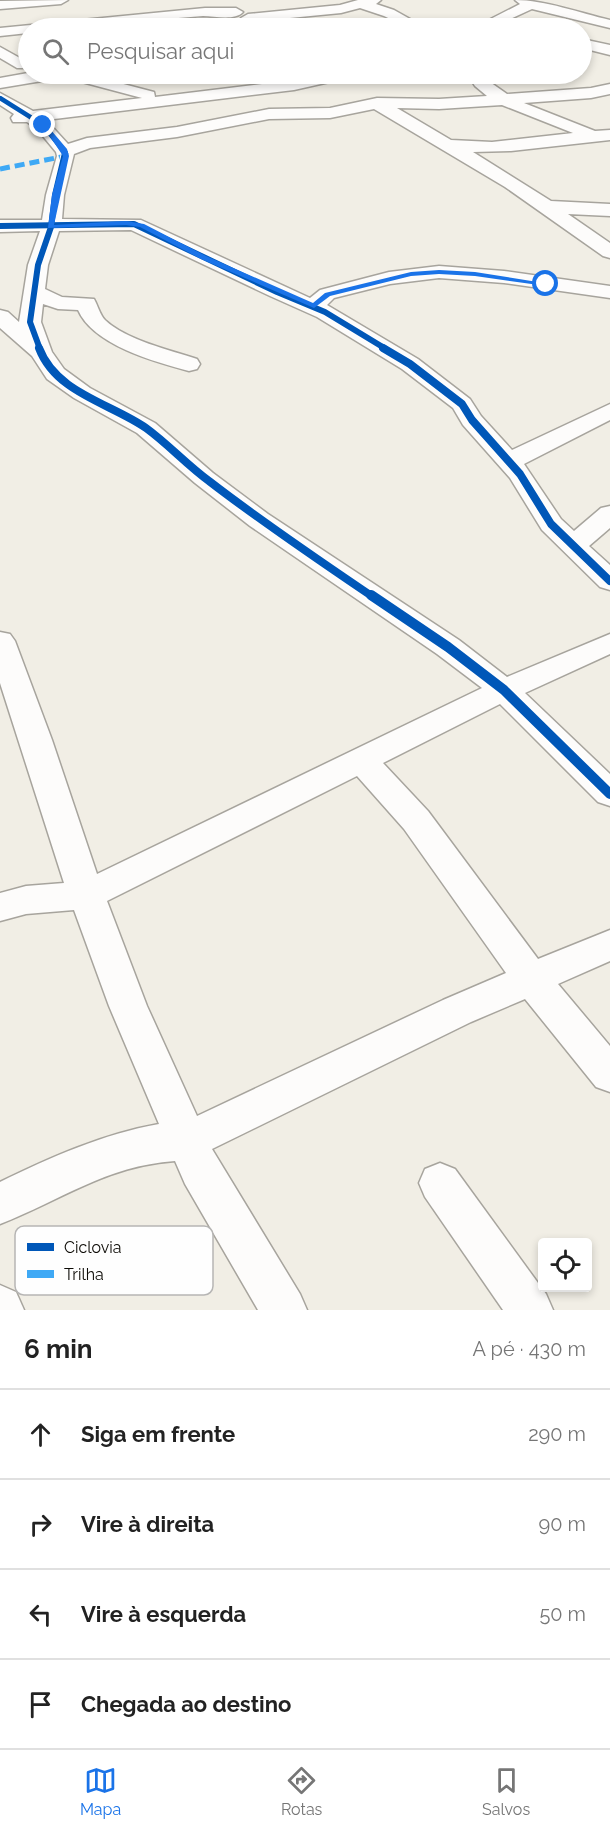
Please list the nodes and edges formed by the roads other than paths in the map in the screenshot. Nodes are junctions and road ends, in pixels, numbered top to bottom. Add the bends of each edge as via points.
1 (61, 0) edge
2 (220, 1) edge
3 (365, 2) edge
4 (0, 6) edge
5 (536, 9) edge
6 (243, 10) edge
7 (142, 18) edge
8 (399, 18) edge
9 (507, 18) edge
10 (580, 18) edge
11 (592, 20) edge
12 (610, 24) edge
13 (18, 30) edge
14 (0, 32) edge
15 (592, 46) edge
16 (610, 50) edge
17 (0, 52) edge
18 (18, 62) edge
19 (0, 63) edge
20 (18, 65) edge
21 (18, 80) edge
22 (0, 83) edge
23 (107, 84) edge
24 (483, 84) edge
25 (294, 85) junction
26 (352, 87) edge
27 (610, 89) edge
28 (165, 99) junction
29 (507, 100) junction
30 (3, 101) edge
31 (31, 116) junction
32 (0, 121) edge
33 (607, 135) edge
34 (444, 144) junction
35 (513, 146) junction
36 (65, 151) junction
37 (482, 165) junction
38 (547, 207) junction
39 (610, 210) edge
40 (0, 226) edge
41 (51, 227) junction
42 (610, 252) edge
43 (34, 292) junction
44 (610, 292) edge
45 (314, 306) junction
46 (0, 317) edge
47 (41, 352) junction
48 (189, 364) dead end
49 (610, 411) edge
50 (510, 461) junction
51 (610, 514) edge
52 (573, 546) junction
53 (610, 581) edge
54 (610, 643) edge
55 (2, 652) edge
56 (504, 690) junction
57 (363, 762) junction
58 (610, 794) edge
59 (87, 896) junction
60 (0, 907) edge
61 (610, 945) edge
62 (532, 980) junction
63 (610, 1075) edge
64 (186, 1141) junction
65 (440, 1183) dead end
66 (0, 1204) edge
67 (284, 1310) edge
68 (530, 1310) edge

1 - 4 street
2 - 6 street
3 - 6 street via 330,10
3 - 8 street
5 - 9 street
5 - 10 street
6 - 7 street
11 - 12 street
13 - 14 street
15 - 16 street
17 - 18 street
19 - 20 street
21 - 22 street
23 - 28 street
24 - 29 street
25 - 26 street
25 - 26 street
25 - 28 street
26 - 29 street via 439,104
26 - 34 street
26 - 36 street via 330,113 259,116 177,132 87,143
27 - 29 street
28 - 31 street
29 - 33 street via 563,125
30 - 31 street
31 - 32 street
31 - 36 street
33 - 35 street
34 - 35 street
34 - 37 street
35 - 37 street
36 - 41 street
37 - 38 street
38 - 39 street
38 - 42 street
40 - 41 street
41 - 43 street
41 - 45 street via 119,223 142,226 203,258
43 - 47 street via 30,322
43 - 48 street via 58,303 86,304 97,323 110,332
44 - 45 street via 439,272 389,278 337,291
45 - 50 street via 448,391
46 - 47 street
47 - 56 street via 55,374 71,387 146,428 230,498 413,621
49 - 50 street
50 - 52 street via 551,524
51 - 52 street
52 - 53 street
54 - 56 street
55 - 59 street via 36,740
56 - 57 street
56 - 58 street
57 - 59 street
57 - 62 street via 416,819
59 - 60 street via 26,900
59 - 64 street via 128,1006
61 - 62 street
62 - 63 street
62 - 64 street via 457,1011
64 - 66 street via 156,1142 114,1152 77,1165
64 - 67 street
65 - 68 street

